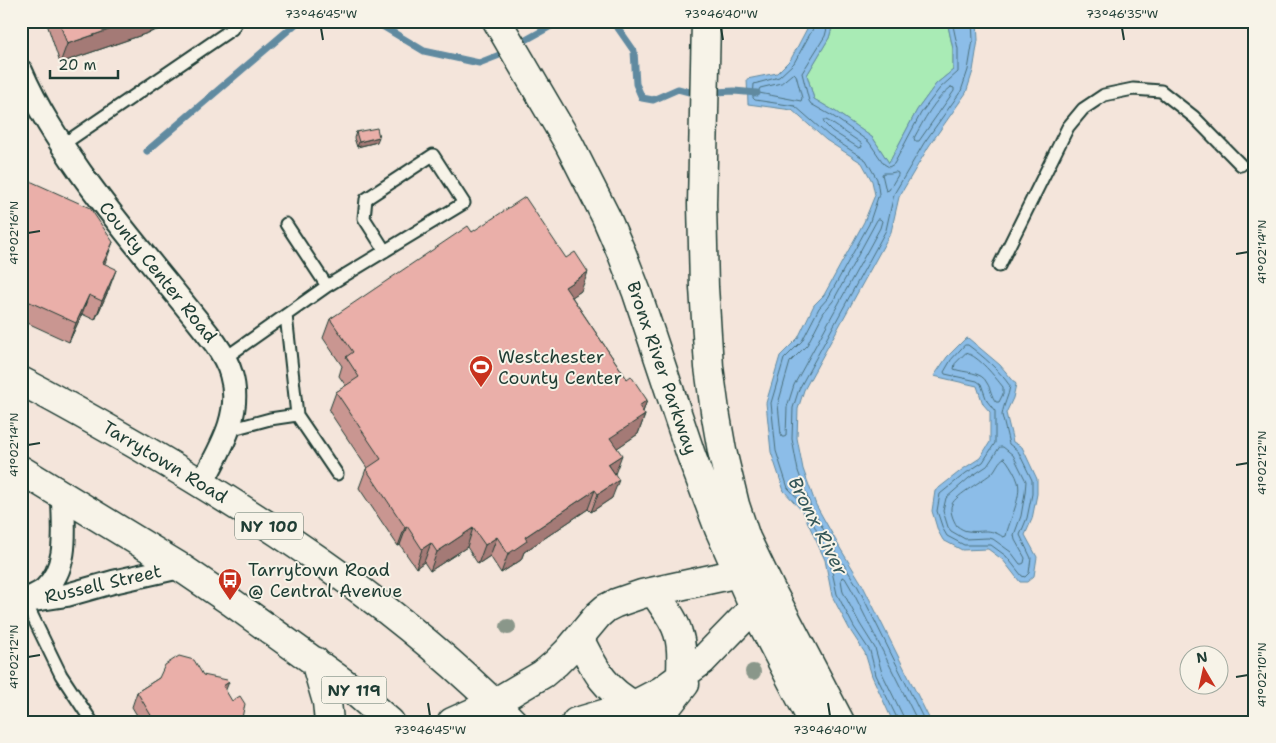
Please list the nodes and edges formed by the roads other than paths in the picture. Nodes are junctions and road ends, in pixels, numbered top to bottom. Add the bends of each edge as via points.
1 (237, 21) edge
2 (497, 21) edge
3 (706, 21) edge
4 (21, 71) edge
5 (62, 145) junction
6 (1241, 165) dead end
7 (286, 224) dead end
8 (385, 251) junction
9 (999, 266) dead end
10 (327, 286) junction
11 (286, 315) junction
12 (225, 358) junction
13 (21, 381) edge
14 (297, 414) junction
15 (229, 430) junction
16 (21, 470) edge
17 (337, 474) dead end
18 (202, 483) junction
19 (63, 497) junction
20 (180, 567) junction
21 (749, 570) junction
22 (654, 592) junction
23 (762, 599) junction
24 (23, 601) edge
25 (579, 638) junction
26 (315, 661) junction
27 (702, 661) junction
28 (681, 677) junction
29 (503, 712) edge
30 (644, 713) edge
31 (92, 722) edge
32 (329, 722) edge
33 (390, 722) edge
34 (452, 722) edge
35 (576, 722) edge
36 (813, 722) edge
37 (840, 722) edge

1 - 5 lane via 232,29
2 - 21 main road, Bronx River Parkway via 569,144 614,236 637,293 711,510
3 - 21 main road, Bronx River Parkway via 702,204 707,346 725,468
4 - 5 street, County Center Road
5 - 12 street, County Center Road via 98,197
6 - 9 lane via 1194,117 1161,91 1133,88 1104,95 1083,109 1068,127
7 - 10 lane
8 - 8 lane via 364,218 366,199 432,155 464,203
8 - 10 lane
10 - 11 lane
11 - 12 lane
11 - 14 lane
12 - 15 street, County Center Road via 232,375 234,396
13 - 18 main road, Tarrytown Road / NY 100
14 - 15 lane
14 - 17 lane
15 - 18 street, County Center Road
16 - 19 main road
18 - 29 main road, Tarrytown Road / NY 100 via 287,537 368,596 428,643
19 - 20 main road
19 - 24 street, Russell Street via 63,550 58,571 44,590
20 - 24 street, Russell Street via 67,596
20 - 26 main road
21 - 22 main road
21 - 23 main road, Bronx River Parkway
22 - 25 main road via 628,598 606,608
22 - 28 main road via 678,632 682,654
23 - 27 main road
23 - 36 main road, Bronx River Parkway
23 - 37 main road, Bronx River Parkway
24 - 31 lane via 61,674
25 - 29 main road
25 - 30 main road via 609,688
26 - 32 main road via 327,702
26 - 33 main road, NY 119
27 - 28 main road
27 - 30 main road
28 - 30 main road
29 - 34 main road
30 - 35 main road

